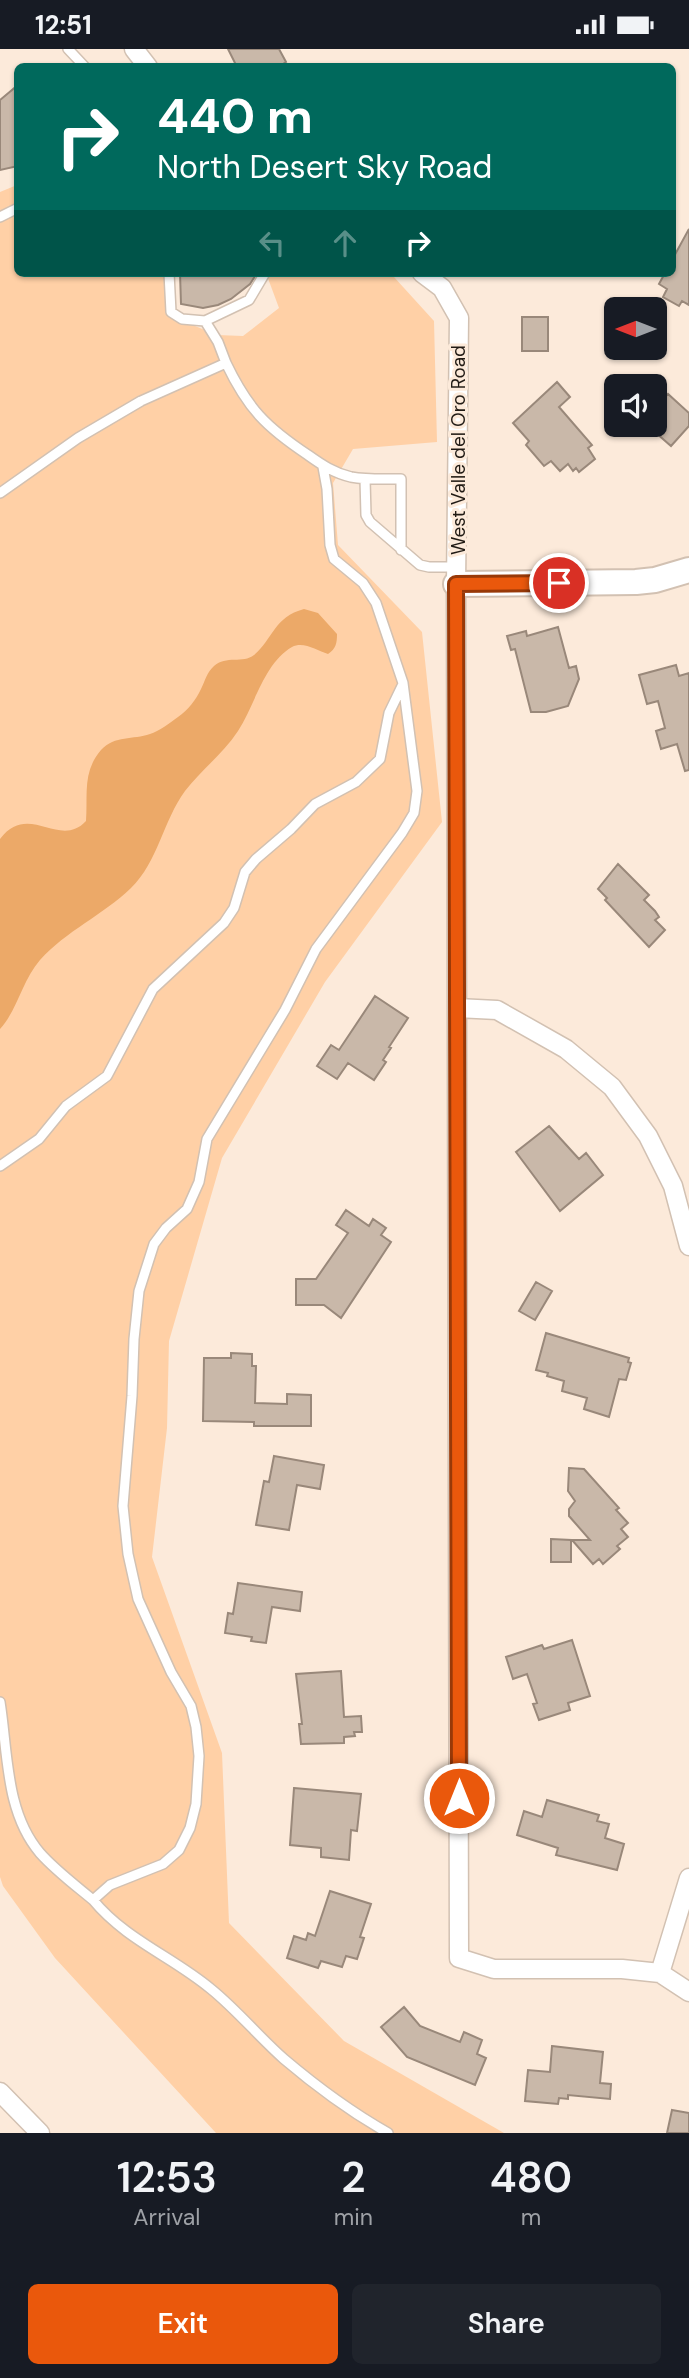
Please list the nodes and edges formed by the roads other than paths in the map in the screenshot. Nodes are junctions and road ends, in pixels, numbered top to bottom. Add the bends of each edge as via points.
1 (68, 49) edge
2 (134, 49) edge
3 (81, 63) edge
4 (145, 63) edge
5 (169, 277) edge
6 (263, 277) edge
7 (427, 277) edge
8 (205, 321) junction
9 (226, 363) junction
10 (323, 467) junction
11 (365, 479) junction
12 (0, 493) edge
13 (401, 550) junction
14 (689, 571) edge
15 (456, 575) junction
16 (403, 683) junction
17 (457, 1008) junction
18 (0, 1166) edge
19 (689, 1246) edge
20 (0, 1702) edge
21 (689, 1878) edge
22 (93, 1900) junction
23 (660, 1972) junction
24 (689, 1992) edge
25 (0, 2092) edge
26 (40, 2133) edge
27 (388, 2133) edge

1 - 3 lane
2 - 4 street
5 - 8 lane via 171,312 182,319
6 - 8 lane via 249,300
7 - 15 street, West Valle del Oro Road via 442,288 459,318
8 - 9 lane
9 - 10 lane via 263,421
9 - 12 lane via 141,401
10 - 11 lane
10 - 16 lane via 334,559 363,583 376,603
11 - 13 lane via 367,519
11 - 13 lane via 401,479
13 - 15 lane via 420,565
14 - 15 street via 636,582
15 - 17 street, West Valle del Oro Road
16 - 18 lane via 389,713 380,759 356,782 315,804 256,859 245,872 234,908 224,923 153,989 107,1076 66,1106 39,1139
16 - 22 lane via 417,791 414,813 316,949 207,1139 187,1209 154,1244 139,1291 122,1506 138,1599 191,1706 198,1756 196,1804 179,1850 163,1864 110,1885
17 - 19 street via 497,1010 566,1049 612,1087 648,1136 673,1186
17 - 23 street, West Valle del Oro Road via 459,1958 494,1969
20 - 22 lane via 12,1794 24,1828 41,1855
21 - 23 street
22 - 27 lane via 108,1919 139,1943 212,1989 284,2059 341,2104
23 - 24 street
25 - 26 street

